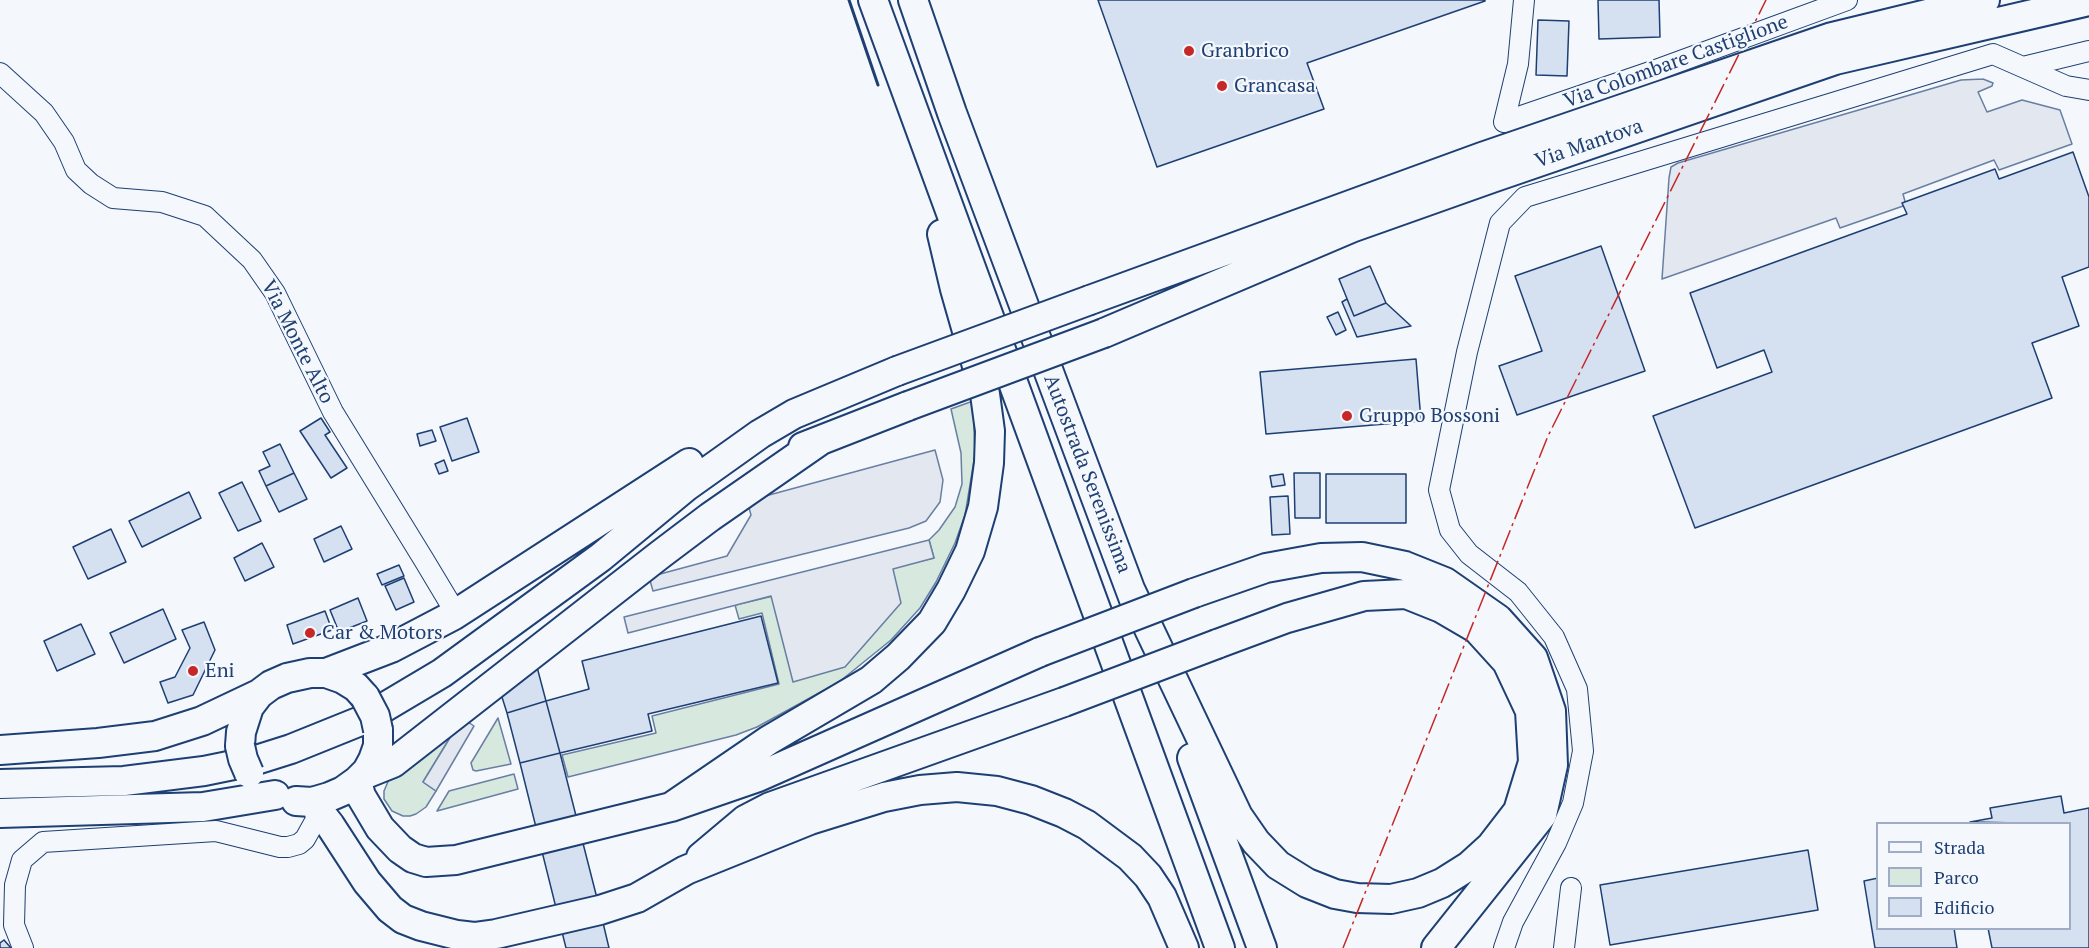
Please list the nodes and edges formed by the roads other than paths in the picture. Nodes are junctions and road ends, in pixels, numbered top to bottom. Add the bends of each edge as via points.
1 (873, 0) edge
2 (913, 0) edge
3 (1524, 0) edge
4 (1847, 0) edge
5 (1915, 0) edge
6 (1985, 0) edge
7 (2089, 1) edge
8 (1832, 37) junction
9 (2089, 52) edge
10 (2024, 68) junction
11 (0, 73) edge
12 (2058, 83) junction
13 (2089, 90) edge
14 (911, 104) junction
15 (794, 414) junction
16 (821, 440) junction
17 (601, 556) junction
18 (1130, 589) junction
19 (454, 615) junction
20 (326, 673) junction
21 (259, 694) junction
22 (0, 750) edge
23 (360, 778) junction
24 (0, 784) edge
25 (275, 795) junction
26 (316, 807) junction
27 (671, 807) junction
28 (0, 813) edge
29 (686, 870) junction
30 (1571, 888) dead end
31 (23, 948) edge
32 (1184, 948) edge
33 (1220, 948) edge
34 (1262, 948) edge
35 (1436, 948) edge
36 (1504, 948) edge
37 (1564, 948) edge

1 - 14 highway, Autostrada Serenissima
2 - 18 highway, Autostrada Serenissima
3 - 4 street, Via Colombare Castiglione via 1518,64 1504,122
5 - 8 highway
6 - 8 highway, Via Mantova
7 - 16 highway, Via Mantova, bridge via 1835,60 1492,178 1351,228 1104,333
8 - 15 highway, Via Mantova, bridge via 1482,157 897,371
9 - 10 street
9 - 12 street via 2074,61
10 - 12 street
10 - 36 street via 1993,54 1525,197 1500,223 1438,490 1450,530 1469,554 1518,592 1554,637 1577,690 1583,751 1573,803 1513,922
11 - 19 street, Via Monte Alto via 44,113 76,170 91,184 113,198 162,202 205,216 252,260 275,293 333,412
12 - 13 street
14 - 27 highway via 985,394 990,431 983,507 970,551 932,622 871,681 769,740
14 - 33 highway, Autostrada Serenissima
15 - 17 highway via 702,474
15 - 19 highway via 709,450
16 - 17 highway via 743,474
16 - 23 highway via 710,517 402,756
17 - 24 highway via 442,673 363,720 327,736 253,761 160,778
18 - 29 highway, bridge via 1238,816 1278,866 1306,884 1357,897 1391,899 1418,893 1469,866 1491,846 1518,811 1533,762 1530,711 1507,662 1478,629 1459,618 1406,594 1364,596 1287,618 1217,644 1064,702 760,811 732,829
18 - 34 highway, Autostrada Serenissima
19 - 20 highway via 391,648
20 - 21 highway via 287,678
20 - 23 highway, bridge via 356,687 375,716 378,746 374,760
21 - 22 highway via 202,721 155,736
21 - 25 highway, bridge via 244,718 240,746 249,773
23 - 26 highway
23 - 27 highway via 361,796 380,828 413,858 426,862 456,860
25 - 26 highway
25 - 28 highway via 204,807
26 - 29 highway via 390,909 421,926 457,935 496,934 600,910 637,898
26 - 31 street via 305,839 288,847 216,831 43,842 22,860 15,885 14,925
27 - 35 highway, bridge via 758,777 1040,652 1194,593 1266,568 1321,558 1362,557 1404,566 1444,582 1498,619 1533,658 1551,711 1553,765 1542,815
29 - 32 highway via 810,820 884,797 957,787 997,792 1064,813 1130,856 1162,897
30 - 37 street

